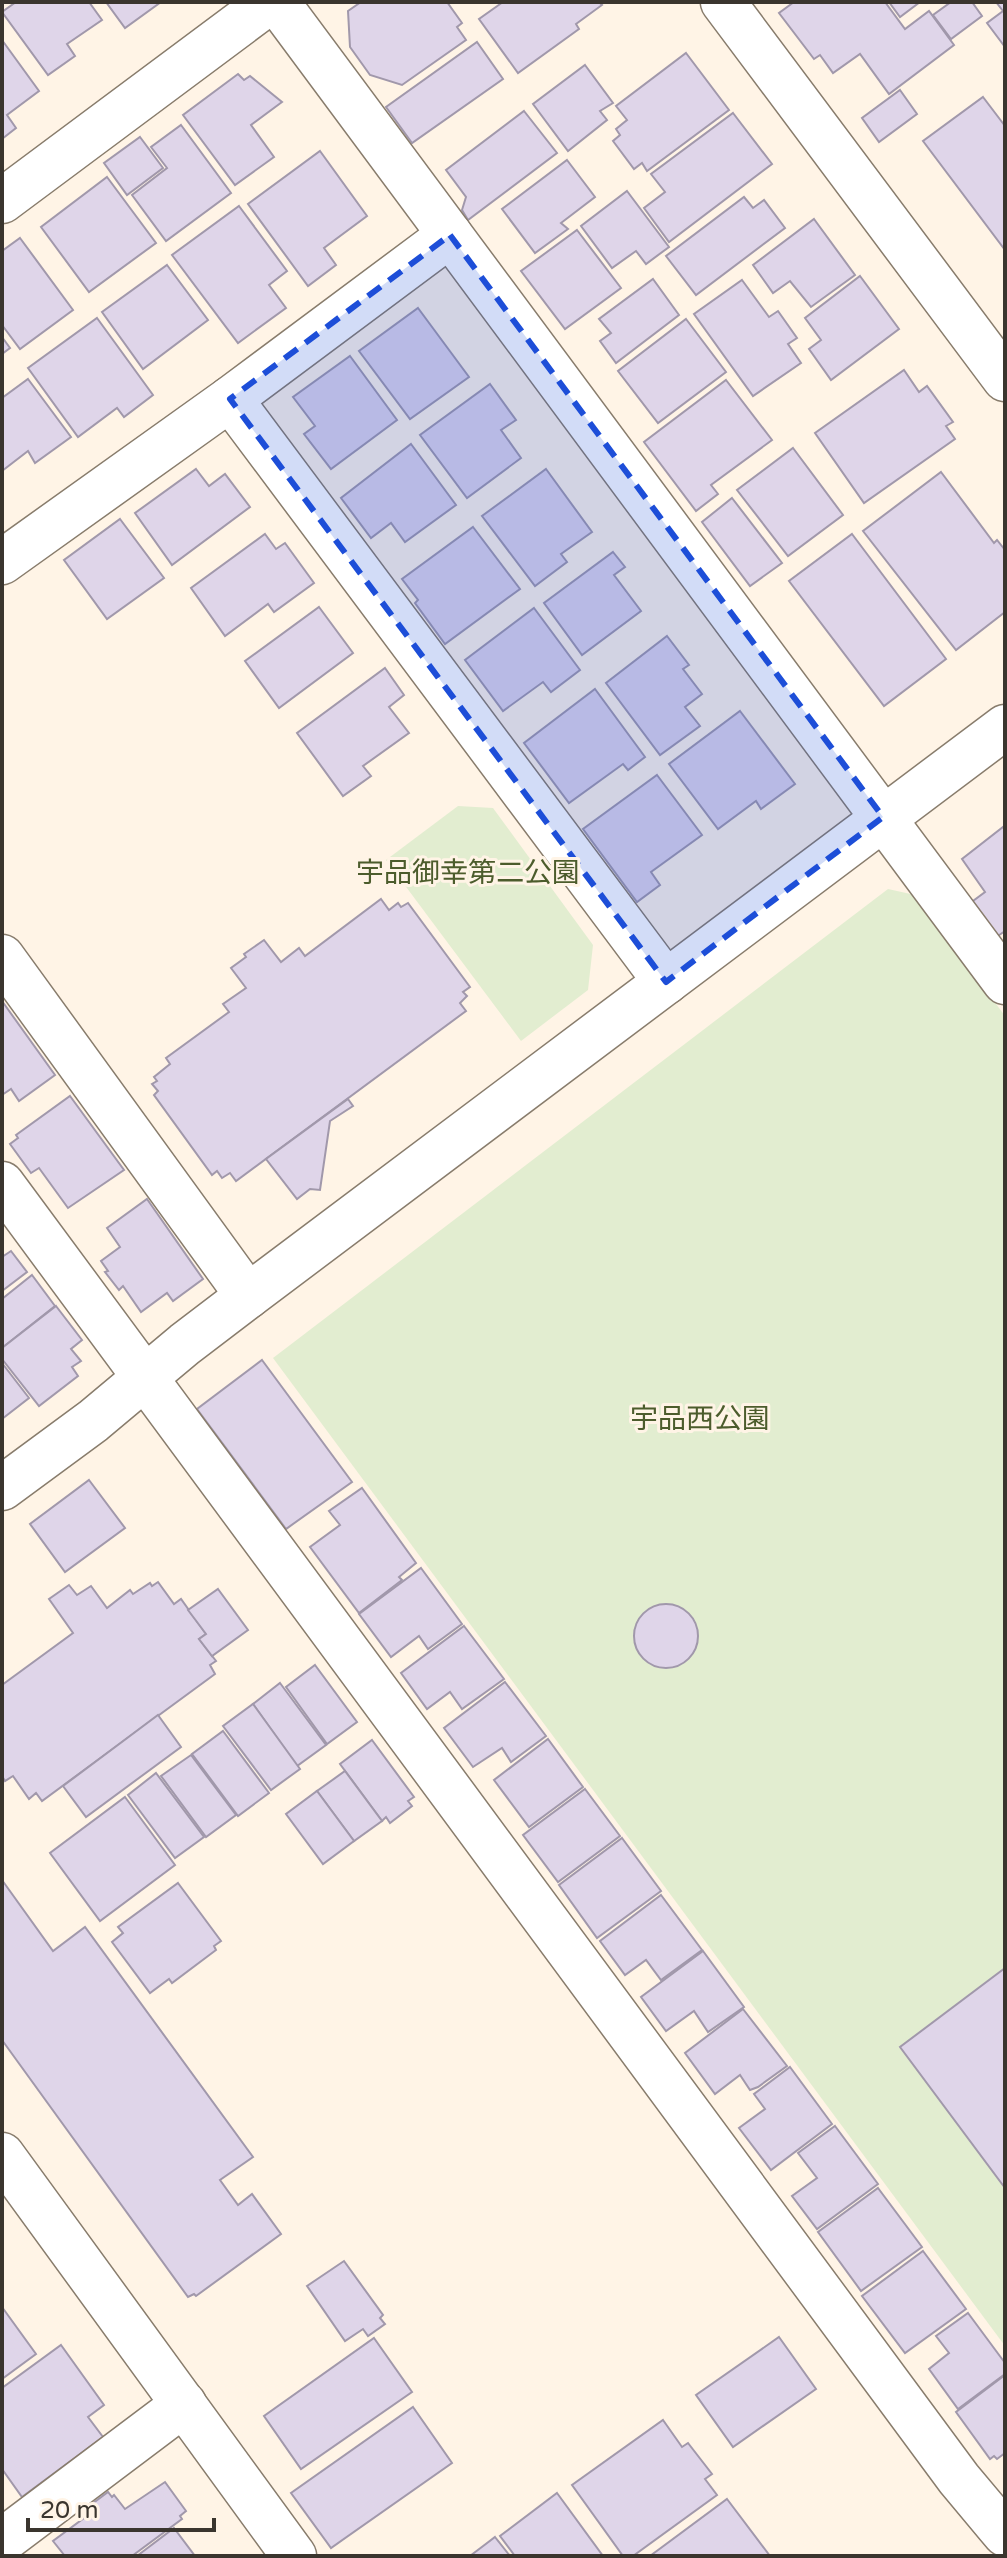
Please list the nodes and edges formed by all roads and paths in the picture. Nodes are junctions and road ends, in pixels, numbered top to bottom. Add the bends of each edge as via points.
1 (269, 2) edge
2 (277, 2) edge
3 (723, 2) edge
4 (2, 201) edge
5 (450, 235) junction
6 (1005, 379) edge
7 (230, 399) junction
8 (2, 562) edge
9 (1005, 727) edge
10 (883, 817) junction
11 (2, 957) edge
12 (666, 982) junction
13 (1005, 982) edge
14 (2, 1184) edge
15 (248, 1296) junction
16 (144, 1378) junction
17 (2, 1488) edge
18 (2, 2155) edge
19 (184, 2404) junction
20 (1005, 2534) edge
21 (2, 2541) edge
22 (294, 2556) edge
23 (975, 2556) edge

1 - 4 street
2 - 5 street
3 - 6 street
5 - 7 street
5 - 10 street
7 - 8 street
7 - 12 street
9 - 10 street
10 - 12 street
10 - 13 street
11 - 15 street
12 - 15 street
14 - 16 street
15 - 16 street
16 - 17 street
16 - 20 street via 959,2479
18 - 19 street
19 - 21 street
19 - 22 street
20 - 23 street

